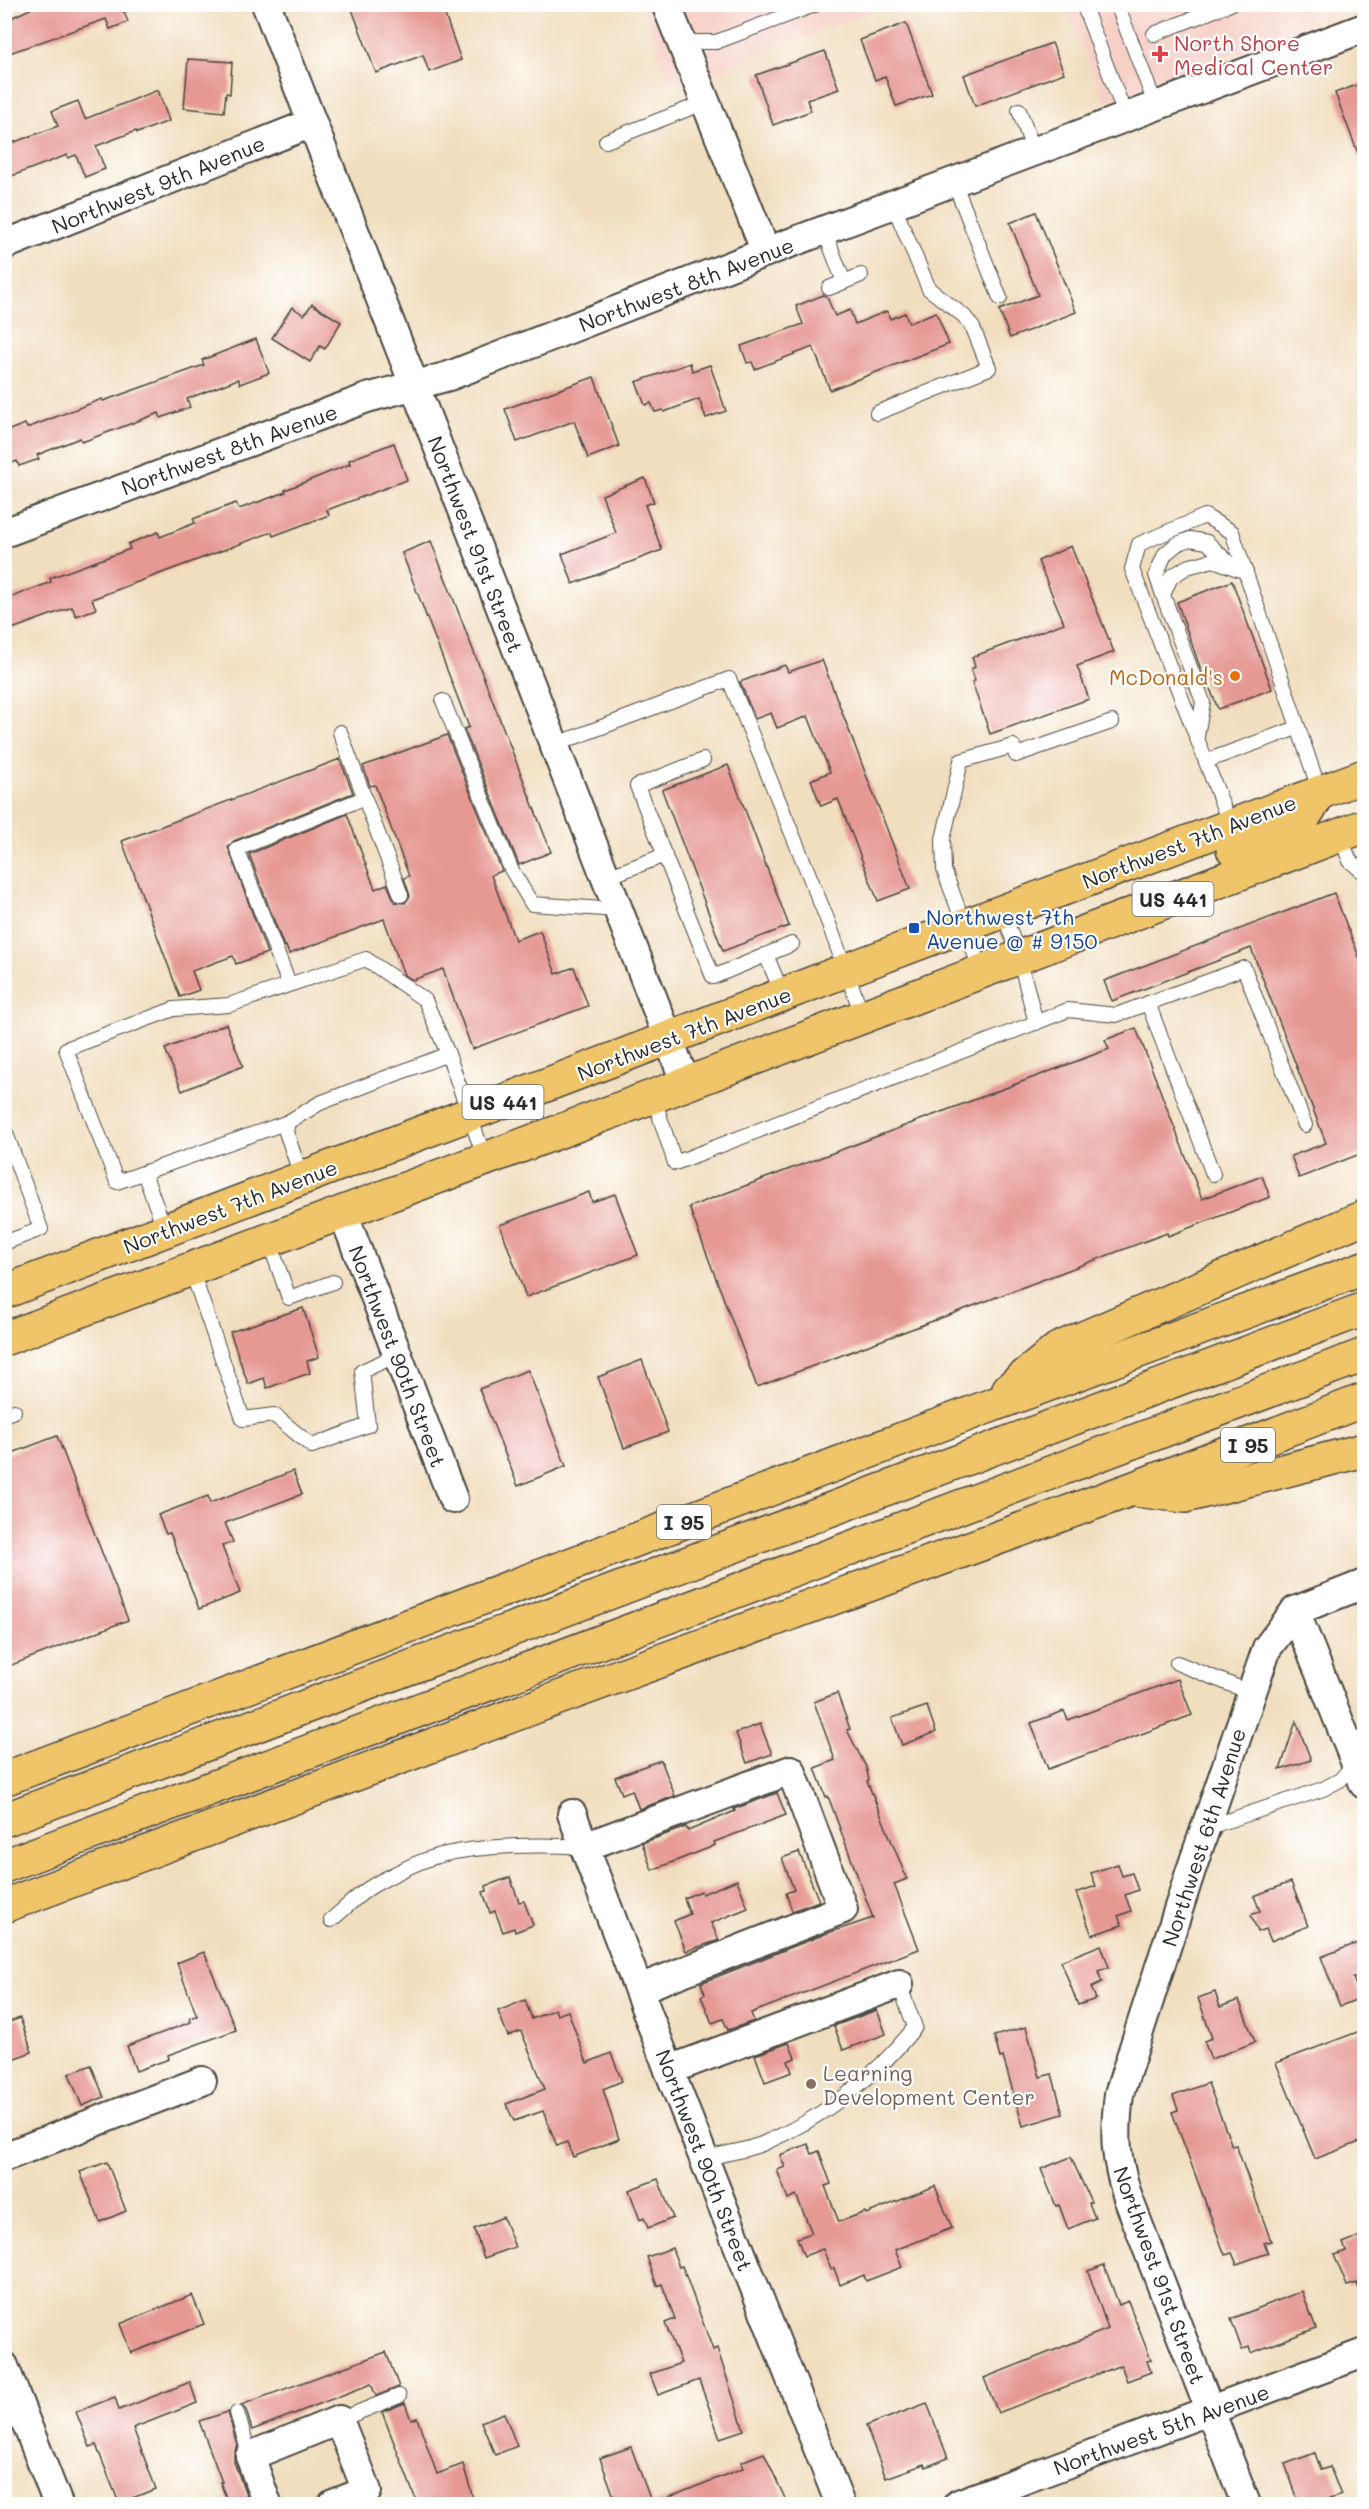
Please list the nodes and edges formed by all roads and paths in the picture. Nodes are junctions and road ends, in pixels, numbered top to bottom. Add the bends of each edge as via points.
1 (266, 4) edge
2 (666, 4) edge
3 (818, 4) edge
4 (1083, 4) edge
5 (1117, 4) edge
6 (1230, 4) edge
7 (1365, 28) edge
8 (1154, 34) dead end
9 (682, 42) junction
10 (706, 102) junction
11 (1156, 106) junction
12 (1019, 110) dead end
13 (1126, 117) junction
14 (312, 123) junction
15 (606, 141) dead end
16 (1034, 152) junction
17 (954, 182) junction
18 (893, 204) junction
19 (824, 230) junction
20 (4, 245) edge
21 (766, 252) junction
22 (861, 275) dead end
23 (844, 282) junction
24 (829, 288) dead end
25 (1000, 298) dead end
26 (414, 386) junction
27 (877, 413) dead end
28 (4, 533) edge
29 (1230, 565) junction
30 (1246, 572) junction
31 (1163, 595) junction
32 (443, 701) dead end
33 (1112, 722) dead end
34 (1297, 728) junction
35 (340, 732) dead end
36 (1196, 737) junction
37 (554, 745) junction
38 (703, 760) dead end
39 (1206, 761) junction
40 (1365, 776) edge
41 (1320, 792) junction
42 (364, 798) junction
43 (1231, 827) junction
44 (1352, 831) edge
45 (665, 855) junction
46 (1365, 873) edge
47 (605, 878) junction
48 (1206, 886) junction
49 (401, 895) dead end
50 (618, 910) junction
51 (1003, 911) junction
52 (965, 925) junction
53 (792, 944) dead end
54 (766, 955) junction
55 (1019, 957) junction
56 (847, 970) junction
57 (981, 971) junction
58 (289, 984) junction
59 (783, 995) junction
60 (1148, 1003) junction
61 (864, 1017) junction
62 (1036, 1023) junction
63 (669, 1039) junction
64 (448, 1054) junction
65 (686, 1084) junction
66 (653, 1096) junction
67 (470, 1114) junction
68 (288, 1122) junction
69 (1305, 1125) dead end
70 (4, 1128) edge
71 (485, 1159) junction
72 (144, 1173) junction
73 (1213, 1174) dead end
74 (302, 1178) junction
75 (343, 1213) junction
76 (1365, 1217) edge
77 (165, 1232) junction
78 (268, 1240) junction
79 (4, 1243) edge
80 (1365, 1268) edge
81 (191, 1269) junction
82 (333, 1282) dead end
83 (4, 1292) edge
84 (1365, 1309) edge
85 (4, 1339) edge
86 (397, 1354) junction
87 (1365, 1355) edge
88 (1365, 1400) edge
89 (987, 1407) junction
90 (1365, 1450) edge
91 (1132, 1489) junction
92 (453, 1500) dead end
93 (1365, 1584) edge
94 (1295, 1611) junction
95 (1177, 1663) dead end
96 (1252, 1693) junction
97 (1360, 1773) edge
98 (4, 1779) edge
99 (572, 1814) dead end
100 (4, 1820) edge
101 (1206, 1828) junction
102 (584, 1847) junction
103 (4, 1866) edge
104 (4, 1906) edge
105 (331, 1920) dead end
106 (899, 1984) joint
107 (639, 1989) junction
108 (669, 2070) junction
109 (202, 2081) dead end
110 (1115, 2145) joint
111 (4, 2157) edge
112 (704, 2158) junction
113 (1365, 2353) edge
114 (4, 2366) edge
115 (399, 2396) dead end
116 (1210, 2411) junction
117 (237, 2414) dead end
118 (339, 2420) junction
119 (250, 2456) junction
120 (57, 2505) edge
121 (267, 2505) edge
122 (333, 2505) edge
123 (840, 2505) edge
124 (958, 2505) edge
125 (1246, 2505) edge

1 - 14 street, Northwest 91st Street
2 - 9 street
3 - 9 lane via 716,42
4 - 13 lane
5 - 11 lane
6 - 8 lane
7 - 11 street, Northwest 8th Avenue
9 - 10 street
10 - 15 lane
10 - 21 street
11 - 13 street, Northwest 8th Avenue
12 - 16 lane
13 - 16 street, Northwest 8th Avenue
14 - 20 street, Northwest 9th Avenue
14 - 26 street, Northwest 91st Street
16 - 17 street, Northwest 8th Avenue
17 - 18 street, Northwest 8th Avenue
17 - 25 lane
18 - 19 street, Northwest 8th Avenue
18 - 27 lane via 929,289 964,316 989,368
19 - 21 street, Northwest 8th Avenue
19 - 23 lane
21 - 26 street, Northwest 8th Avenue via 449,376
22 - 23 lane
23 - 24 lane
26 - 28 street, Northwest 8th Avenue via 367,398
26 - 37 street, Northwest 91st Street
29 - 30 lane
29 - 31 lane via 1213,560 1187,567 1171,576
29 - 31 lane via 1207,542 1190,539 1177,544 1165,554 1156,575
30 - 34 lane
30 - 36 lane via 1232,532 1205,516 1139,544 1132,569
31 - 36 lane via 1203,702
32 - 50 lane via 511,869 532,904
33 - 52 lane via 1016,755 1013,746 961,761 943,839 944,870
34 - 39 lane
34 - 41 lane
35 - 42 lane
36 - 39 lane
37 - 47 street, Northwest 91st Street
37 - 56 lane via 729,680
38 - 45 lane via 637,786
39 - 43 lane
40 - 41 main road, Northwest 7th Avenue / US 441
41 - 43 main road, Northwest 7th Avenue / US 441
41 - 48 main road via 1299,825 1227,852
42 - 49 lane
42 - 58 lane via 237,849
43 - 51 main road, Northwest 7th Avenue / US 441
44 - 46 lane via 1350,861
44 - 48 main road, US 441
45 - 47 lane
45 - 54 lane via 713,977
47 - 50 street, Northwest 91st Street
48 - 55 main road, US 441
50 - 63 street, Northwest 91st Street
51 - 52 main road, Northwest 7th Avenue / US 441
51 - 55 lane
52 - 56 main road, Northwest 7th Avenue / US 441
52 - 57 lane
53 - 54 lane
54 - 59 lane
55 - 57 main road, US 441
55 - 62 lane
56 - 59 main road, Northwest 7th Avenue / US 441
56 - 61 lane
57 - 61 main road, US 441
58 - 64 lane via 366,958 425,1000
58 - 72 lane via 229,1005 174,1009 66,1049 117,1182
59 - 63 main road, Northwest 7th Avenue / US 441
60 - 62 lane via 1116,1015 1068,1010
60 - 69 lane via 1244,968
60 - 73 lane
61 - 65 main road, US 441
62 - 66 lane via 675,1163
63 - 65 street, Northwest 91st Street
63 - 67 main road, Northwest 7th Avenue / US 441
64 - 67 lane
64 - 68 lane via 320,1103
65 - 66 main road, US 441
66 - 71 main road, US 441
67 - 71 lane
67 - 74 main road, Northwest 7th Avenue / US 441
68 - 72 lane
68 - 74 lane via 286,1132
70 - 79 lane via 41,1229
71 - 75 main road, US 441
72 - 77 lane
74 - 77 main road, Northwest 7th Avenue / US 441
75 - 78 main road, US 441
75 - 86 street, Northwest 90th Street
76 - 89 main road via 1058,1349
77 - 83 main road, Northwest 7th Avenue / US 441
78 - 81 main road, US 441
78 - 82 lane via 289,1298
80 - 89 main road, I 95
81 - 85 main road, US 441
81 - 86 lane via 243,1419 274,1415 312,1446 368,1425 362,1371
84 - 100 main road
86 - 92 street, Northwest 90th Street
87 - 103 main road
88 - 91 main road, I 95
89 - 98 main road, I 95
90 - 91 main road via 1185,1496
91 - 104 main road, I 95
93 - 94 street
94 - 96 street, Northwest 6th Avenue via 1267,1648
94 - 97 street
95 - 96 lane
96 - 101 street, Northwest 6th Avenue
97 - 101 lane
99 - 102 street, Northwest 90th Street
101 - 110 street, Northwest 6th Avenue via 1119,2094
102 - 105 lane via 558,1845 440,1856 372,1886
102 - 107 street, Northwest 90th Street
102 - 107 street via 791,1770 843,1909
106 - 108 street
106 - 112 lane via 915,2027 891,2057 826,2111 761,2144
107 - 108 street, Northwest 90th Street
108 - 112 street, Northwest 90th Street
109 - 111 street
110 - 116 street, Northwest 91st Street via 1128,2198
112 - 123 street, Northwest 90th Street
113 - 116 street, Northwest 5th Avenue
114 - 120 street
115 - 118 lane
116 - 124 street, Northwest 5th Avenue
116 - 125 street, Northwest 91st Street
117 - 119 lane
118 - 119 street
118 - 122 street via 367,2491
119 - 121 street

